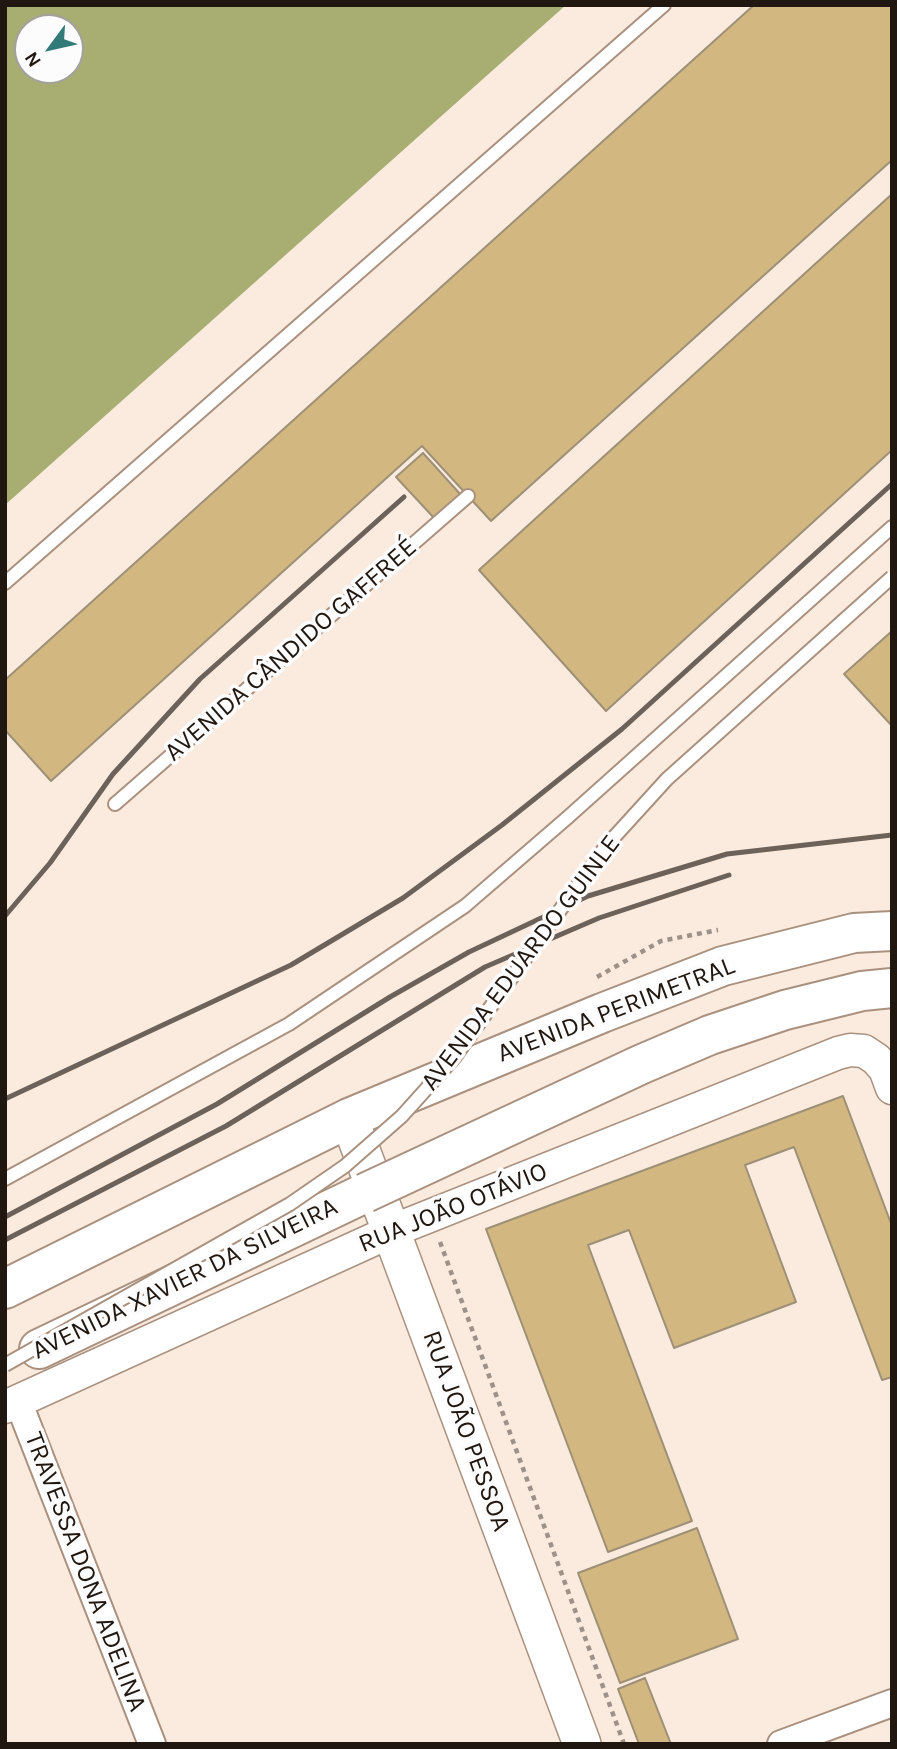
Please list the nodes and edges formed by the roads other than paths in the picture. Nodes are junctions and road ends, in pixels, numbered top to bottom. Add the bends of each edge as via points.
1 (664, 5) edge
2 (468, 496) dead end
3 (892, 527) edge
4 (892, 576) edge
5 (5, 583) edge
6 (115, 804) dead end
7 (892, 931) edge
8 (892, 988) edge
9 (892, 1088) edge
10 (349, 1118) junction
11 (5, 1179) edge
12 (392, 1231) junction
13 (5, 1289) edge
14 (5, 1365) edge
15 (12, 1404) edge
16 (892, 1703) edge
17 (152, 1744) edge
18 (582, 1744) edge
19 (781, 1744) edge

1 - 5 lane
2 - 6 lane, AVENIDA CÂNDIDO GAFFREÉ
3 - 11 lane via 465,906 289,1024
4 - 14 lane, AVENIDA EDUARDO GUINLE, bridge via 667,779 606,846 454,1058 402,1116 345,1166 290,1204
7 - 10 main road, AVENIDA PERIMETRAL via 854,933 723,966
8 - 14 main road, AVENIDA XAVIER DA SILVEIRA, bridge via 785,1010 710,1035
9 - 12 street, RUA JOÃO OTÁVIO via 885,1069 870,1055 850,1049
10 - 12 main road, RUA JOÃO PESSOA
10 - 13 main road
12 - 15 street, RUA JOÃO OTÁVIO
12 - 18 main road, RUA JOÃO PESSOA
15 - 17 street, TRAVESSA DONA ADELINA
16 - 19 street

